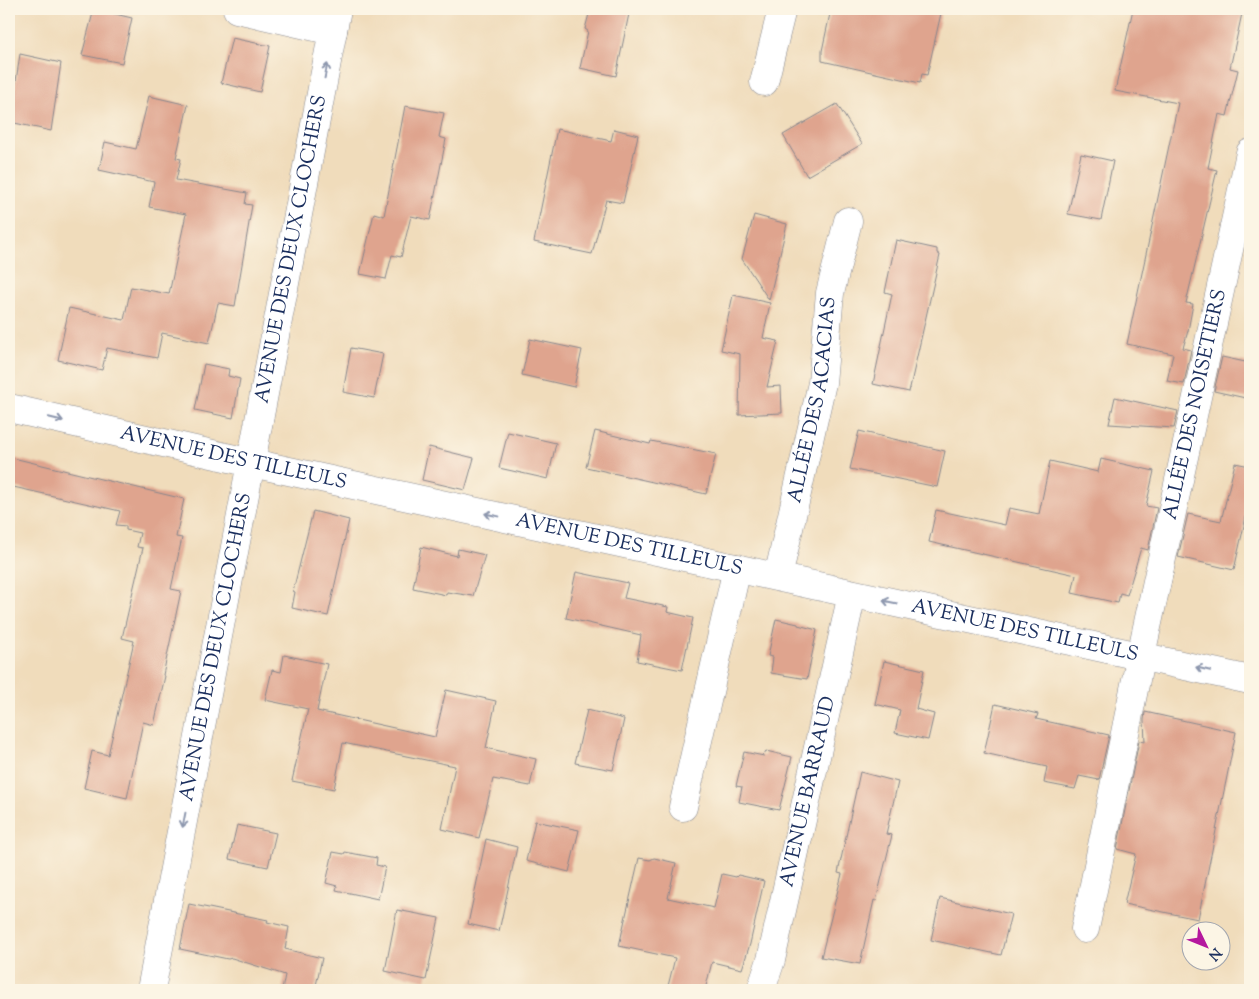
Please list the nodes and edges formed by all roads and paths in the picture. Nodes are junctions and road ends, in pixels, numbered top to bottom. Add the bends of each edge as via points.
1 (237, 9) edge
2 (782, 9) edge
3 (335, 20) edge
4 (764, 82) dead end
5 (1250, 153) edge
6 (848, 221) dead end
7 (9, 408) edge
8 (252, 463) junction
9 (737, 568) junction
10 (778, 577) junction
11 (852, 594) junction
12 (1141, 655) junction
13 (1250, 680) edge
14 (683, 807) dead end
15 (1085, 929) dead end
16 (151, 990) edge
17 (761, 990) edge

1 - 3 street
2 - 4 street
8 -> 3 street, AVENUE DES DEUX CLOCHERS
5 - 12 street, ALLÉE DES NOISETIERS
6 - 10 street, ALLÉE DES ACACIAS via 830,293 822,383
7 -> 8 street, AVENUE DES TILLEULS
9 -> 8 street, AVENUE DES TILLEULS
8 -> 16 street, AVENUE DES DEUX CLOCHERS
9 - 10 street, AVENUE DES TILLEULS
9 - 14 street
10 - 11 street, AVENUE DES TILLEULS
12 -> 11 street, AVENUE DES TILLEULS
11 - 17 street, AVENUE BARRAUD via 771,960
13 -> 12 street, AVENUE DES TILLEULS
12 - 15 street, ALLÉE DES NOISETIERS

